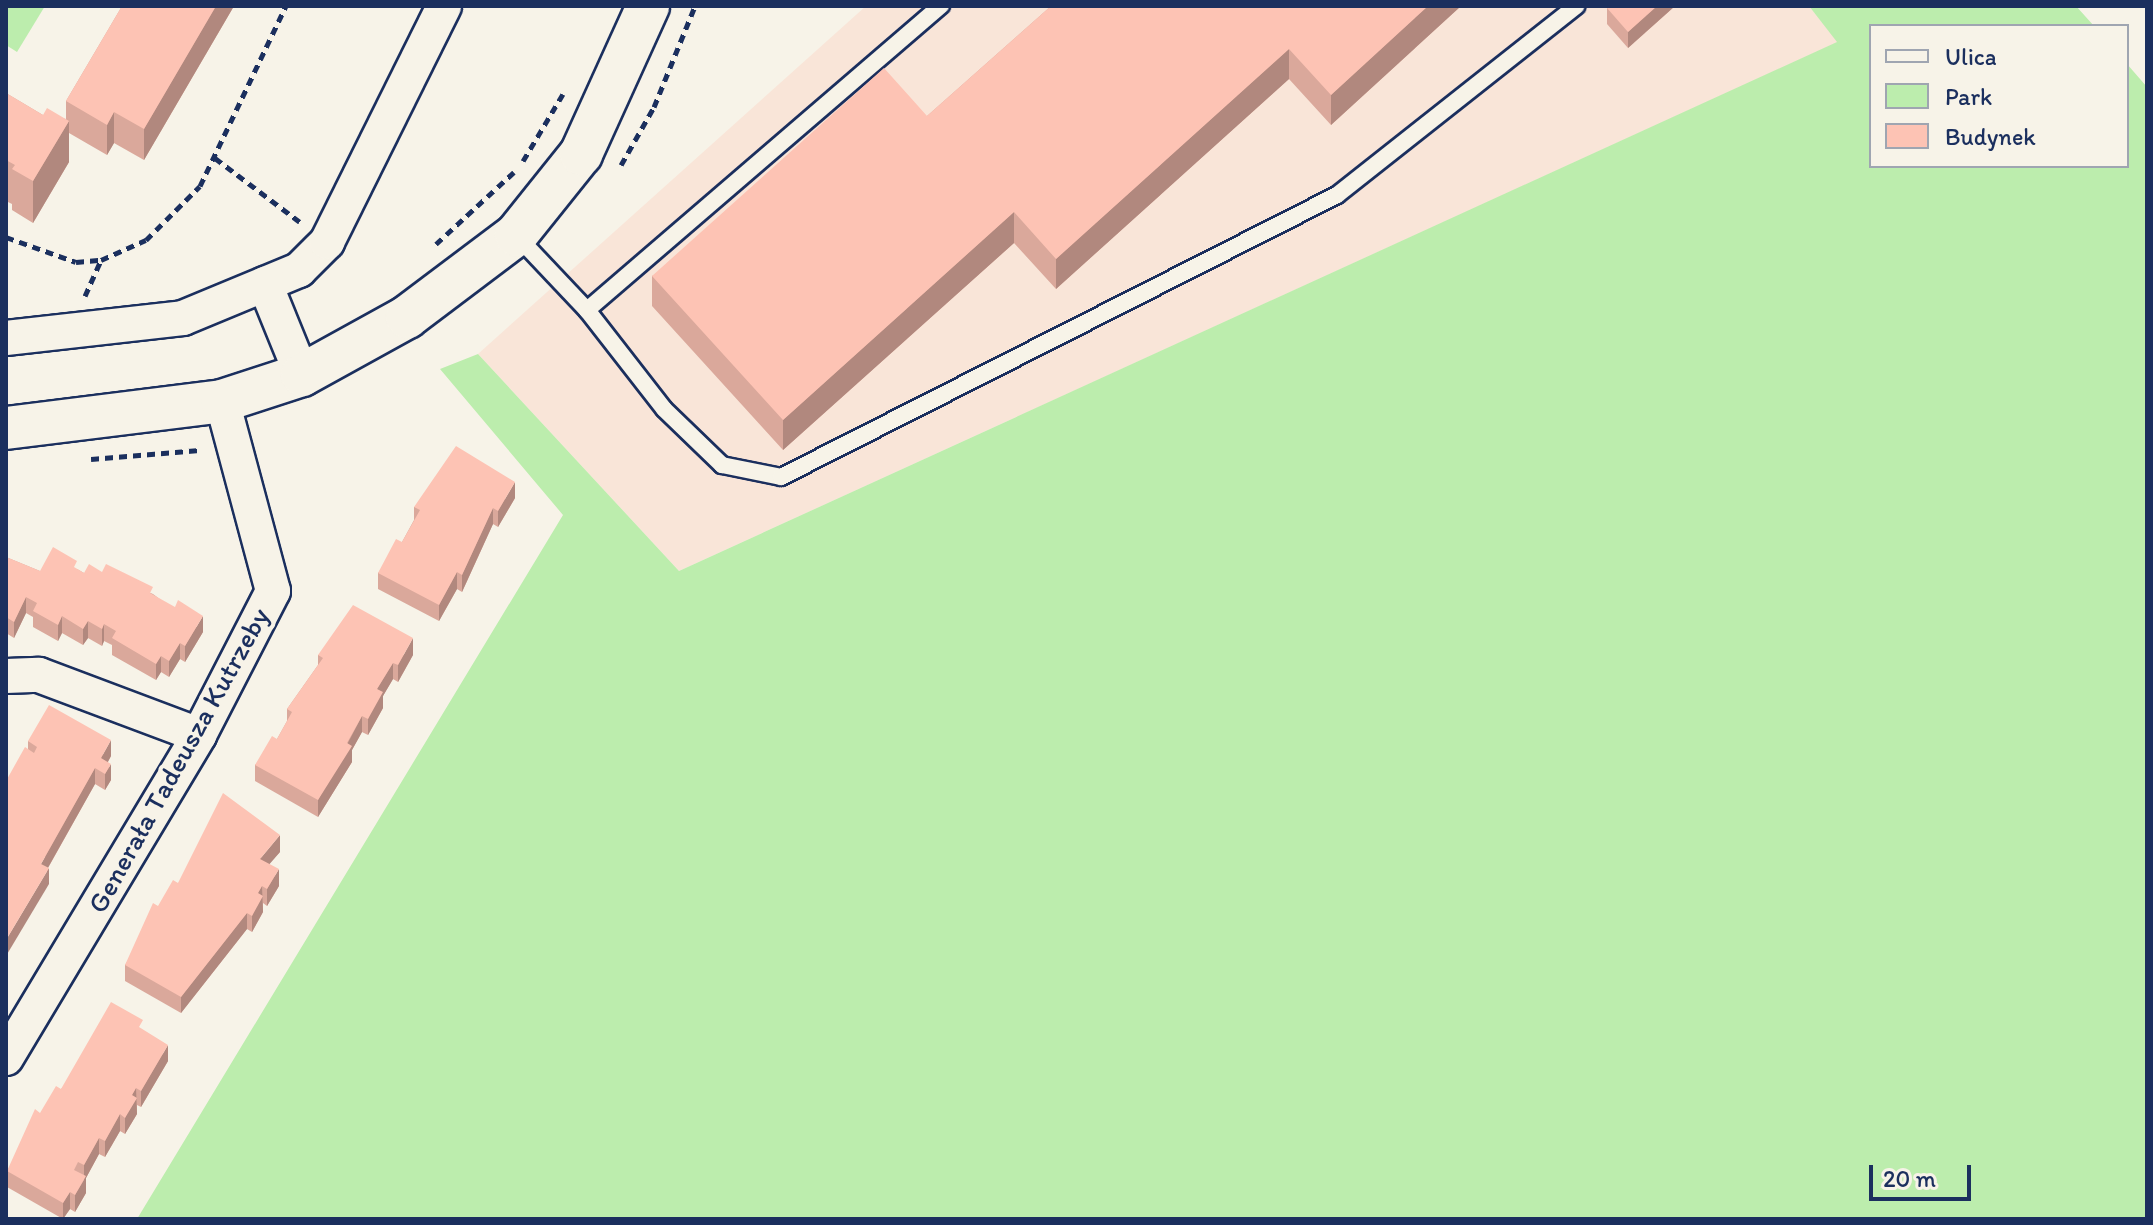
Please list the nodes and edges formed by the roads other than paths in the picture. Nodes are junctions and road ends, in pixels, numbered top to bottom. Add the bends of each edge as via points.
1 (444, 6) edge
2 (648, 6) edge
3 (941, 6) edge
4 (1576, 6) edge
5 (516, 235) junction
6 (265, 284) junction
7 (587, 310) junction
8 (6, 338) edge
9 (302, 375) junction
10 (222, 401) junction
11 (6, 428) edge
12 (6, 676) edge
13 (199, 735) junction
14 (6, 1058) edge

1 - 6 street via 327,242 299,270
2 - 5 street via 581,154
3 - 7 lane
4 - 7 lane via 1337,195 781,477 722,465 664,409
5 - 7 lane
5 - 9 street via 407,317
6 - 8 street via 183,318
6 - 9 street
9 - 10 street
10 - 11 street
10 - 13 street, Generała Tadeusza Kutrzeby via 273,591
12 - 13 street via 39,675
13 - 14 street, Generała Tadeusza Kutrzeby

